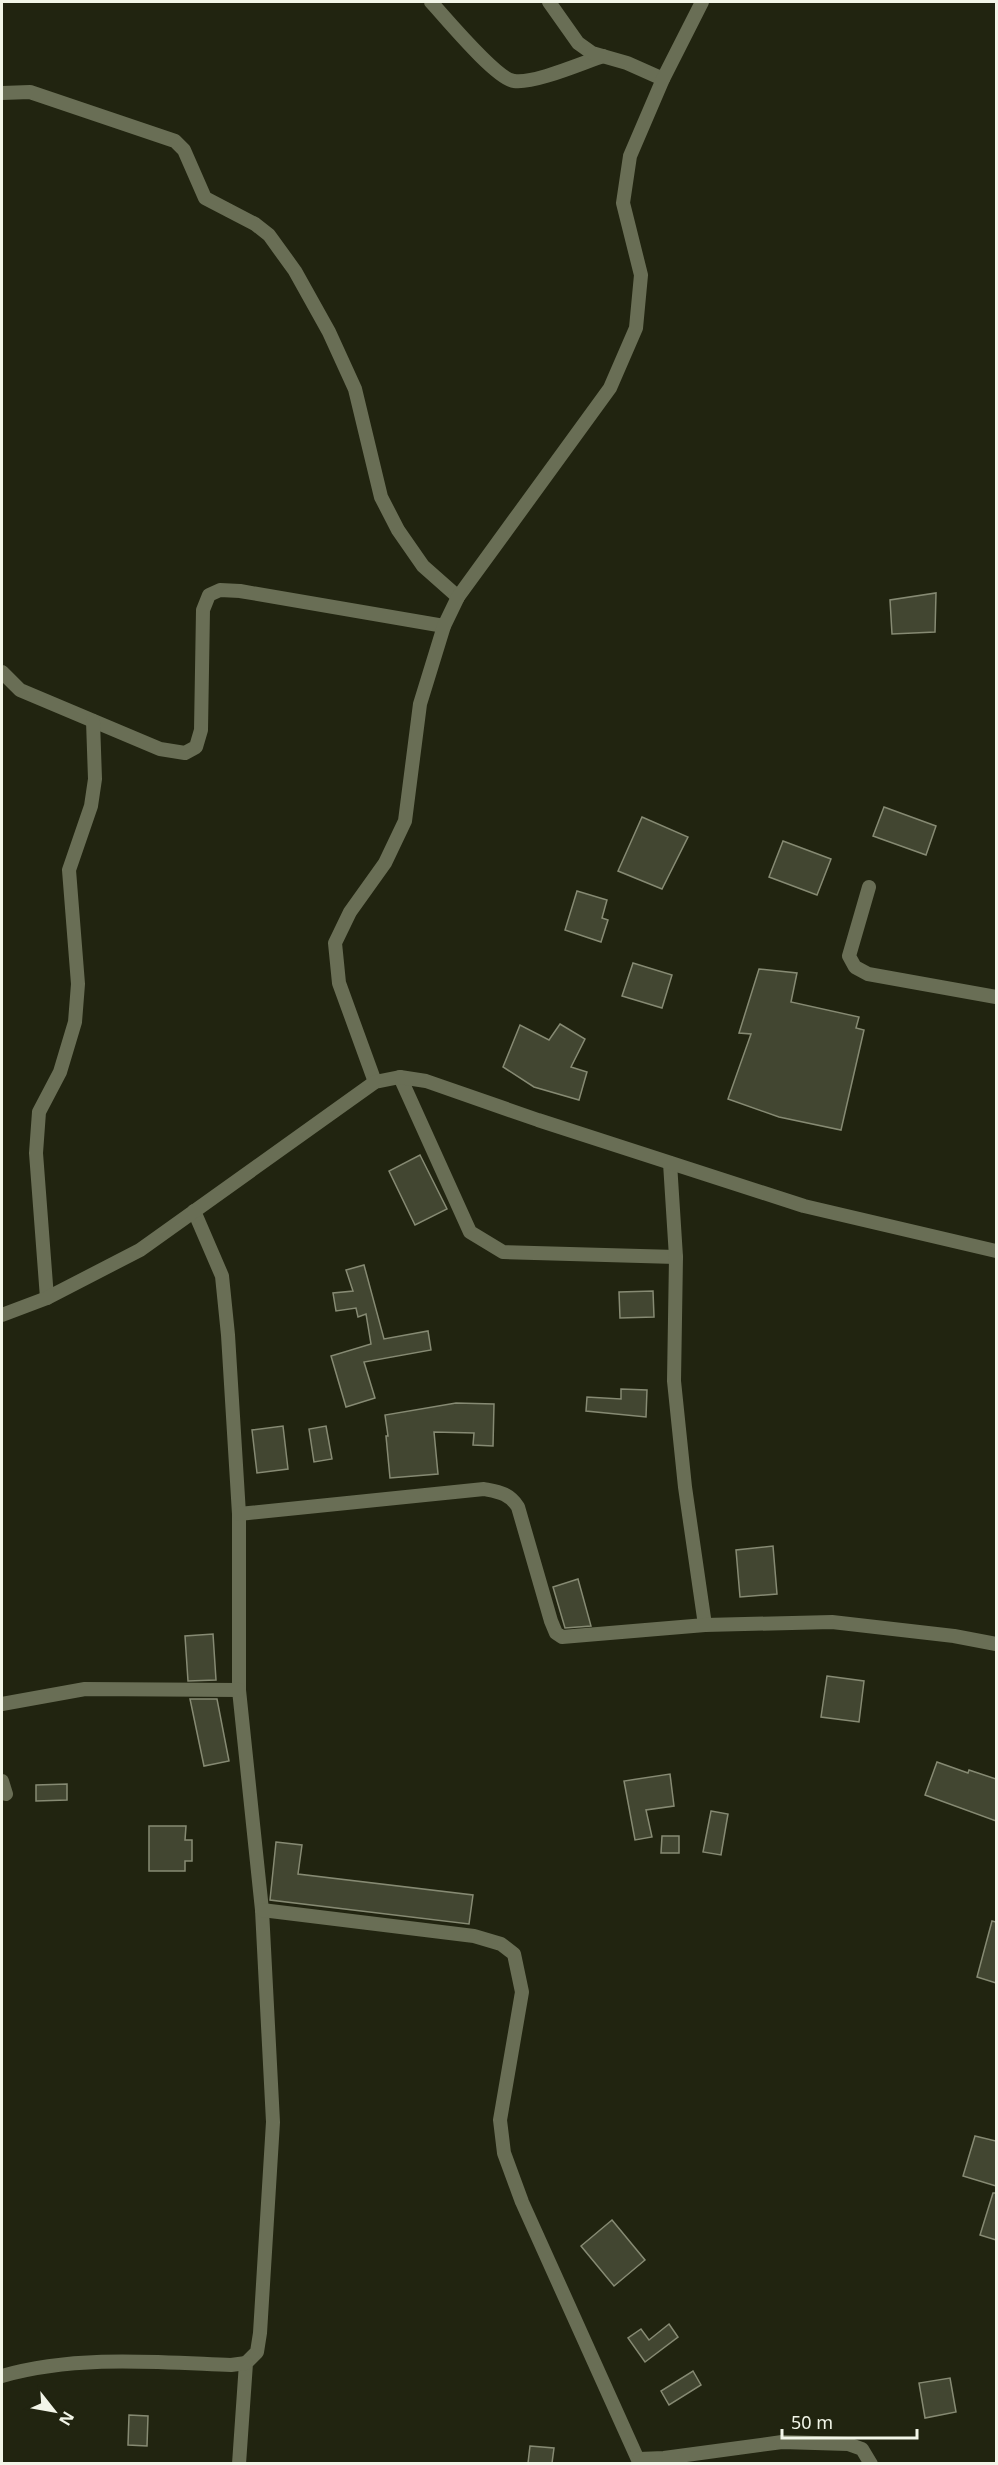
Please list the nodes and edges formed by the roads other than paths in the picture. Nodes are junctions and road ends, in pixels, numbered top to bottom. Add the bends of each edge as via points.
1 (431, 2) edge
2 (549, 2) edge
3 (702, 2) edge
4 (603, 56) junction
5 (663, 79) junction
6 (2, 93) edge
7 (458, 597) junction
8 (444, 626) junction
9 (2, 672) edge
10 (93, 721) junction
11 (869, 887) dead end
12 (996, 997) edge
13 (400, 1077) junction
14 (375, 1082) junction
15 (670, 1163) junction
16 (194, 1211) junction
17 (996, 1251) edge
18 (676, 1257) junction
19 (47, 1298) junction
20 (2, 1316) edge
21 (239, 1514) junction
22 (705, 1624) junction
23 (996, 1644) edge
24 (239, 1690) junction
25 (2, 1704) edge
26 (262, 1910) junction
27 (246, 2363) junction
28 (2, 2376) edge
29 (640, 2461) edge
30 (239, 2463) edge
31 (871, 2463) edge

1 - 4 street via 486,61 513,81 528,81
2 - 4 street via 578,43
3 - 5 street
4 - 5 street
5 - 7 street via 630,156 623,202 641,275 636,328 610,388
6 - 7 street via 30,92 175,141 184,150 205,198 269,235 301,281 355,389 381,497 398,530 423,566
7 - 8 street
8 - 10 street via 220,590 209,595 203,610 201,730 196,747 185,753 160,749
8 - 14 street via 420,704 405,820 385,863 350,912 335,943 339,983
9 - 10 street via 20,690
10 - 19 street via 95,779 69,870 78,984 75,1022 60,1071 39,1112 36,1129
11 - 12 street via 849,956 855,967 868,974
13 - 14 street
13 - 15 street via 426,1081
13 - 18 street via 470,1232 482,1241 502,1252
14 - 16 street
15 - 17 street via 804,1206
15 - 18 street
16 - 19 street via 140,1250
16 - 21 street via 222,1276
18 - 22 street via 674,1381
19 - 20 street
21 - 22 street via 484,1489 503,1493 518,1507 551,1621 561,1637
21 - 24 street
22 - 23 street via 832,1622
24 - 25 street via 85,1689
24 - 26 street
26 - 27 street via 273,2122 260,2333 257,2352
26 - 29 street via 474,1936 501,1944 514,1954 522,1992 500,2120 504,2153 522,2202
27 - 28 street via 115,2360
27 - 30 street
29 - 31 street via 782,2442 848,2444 862,2450

